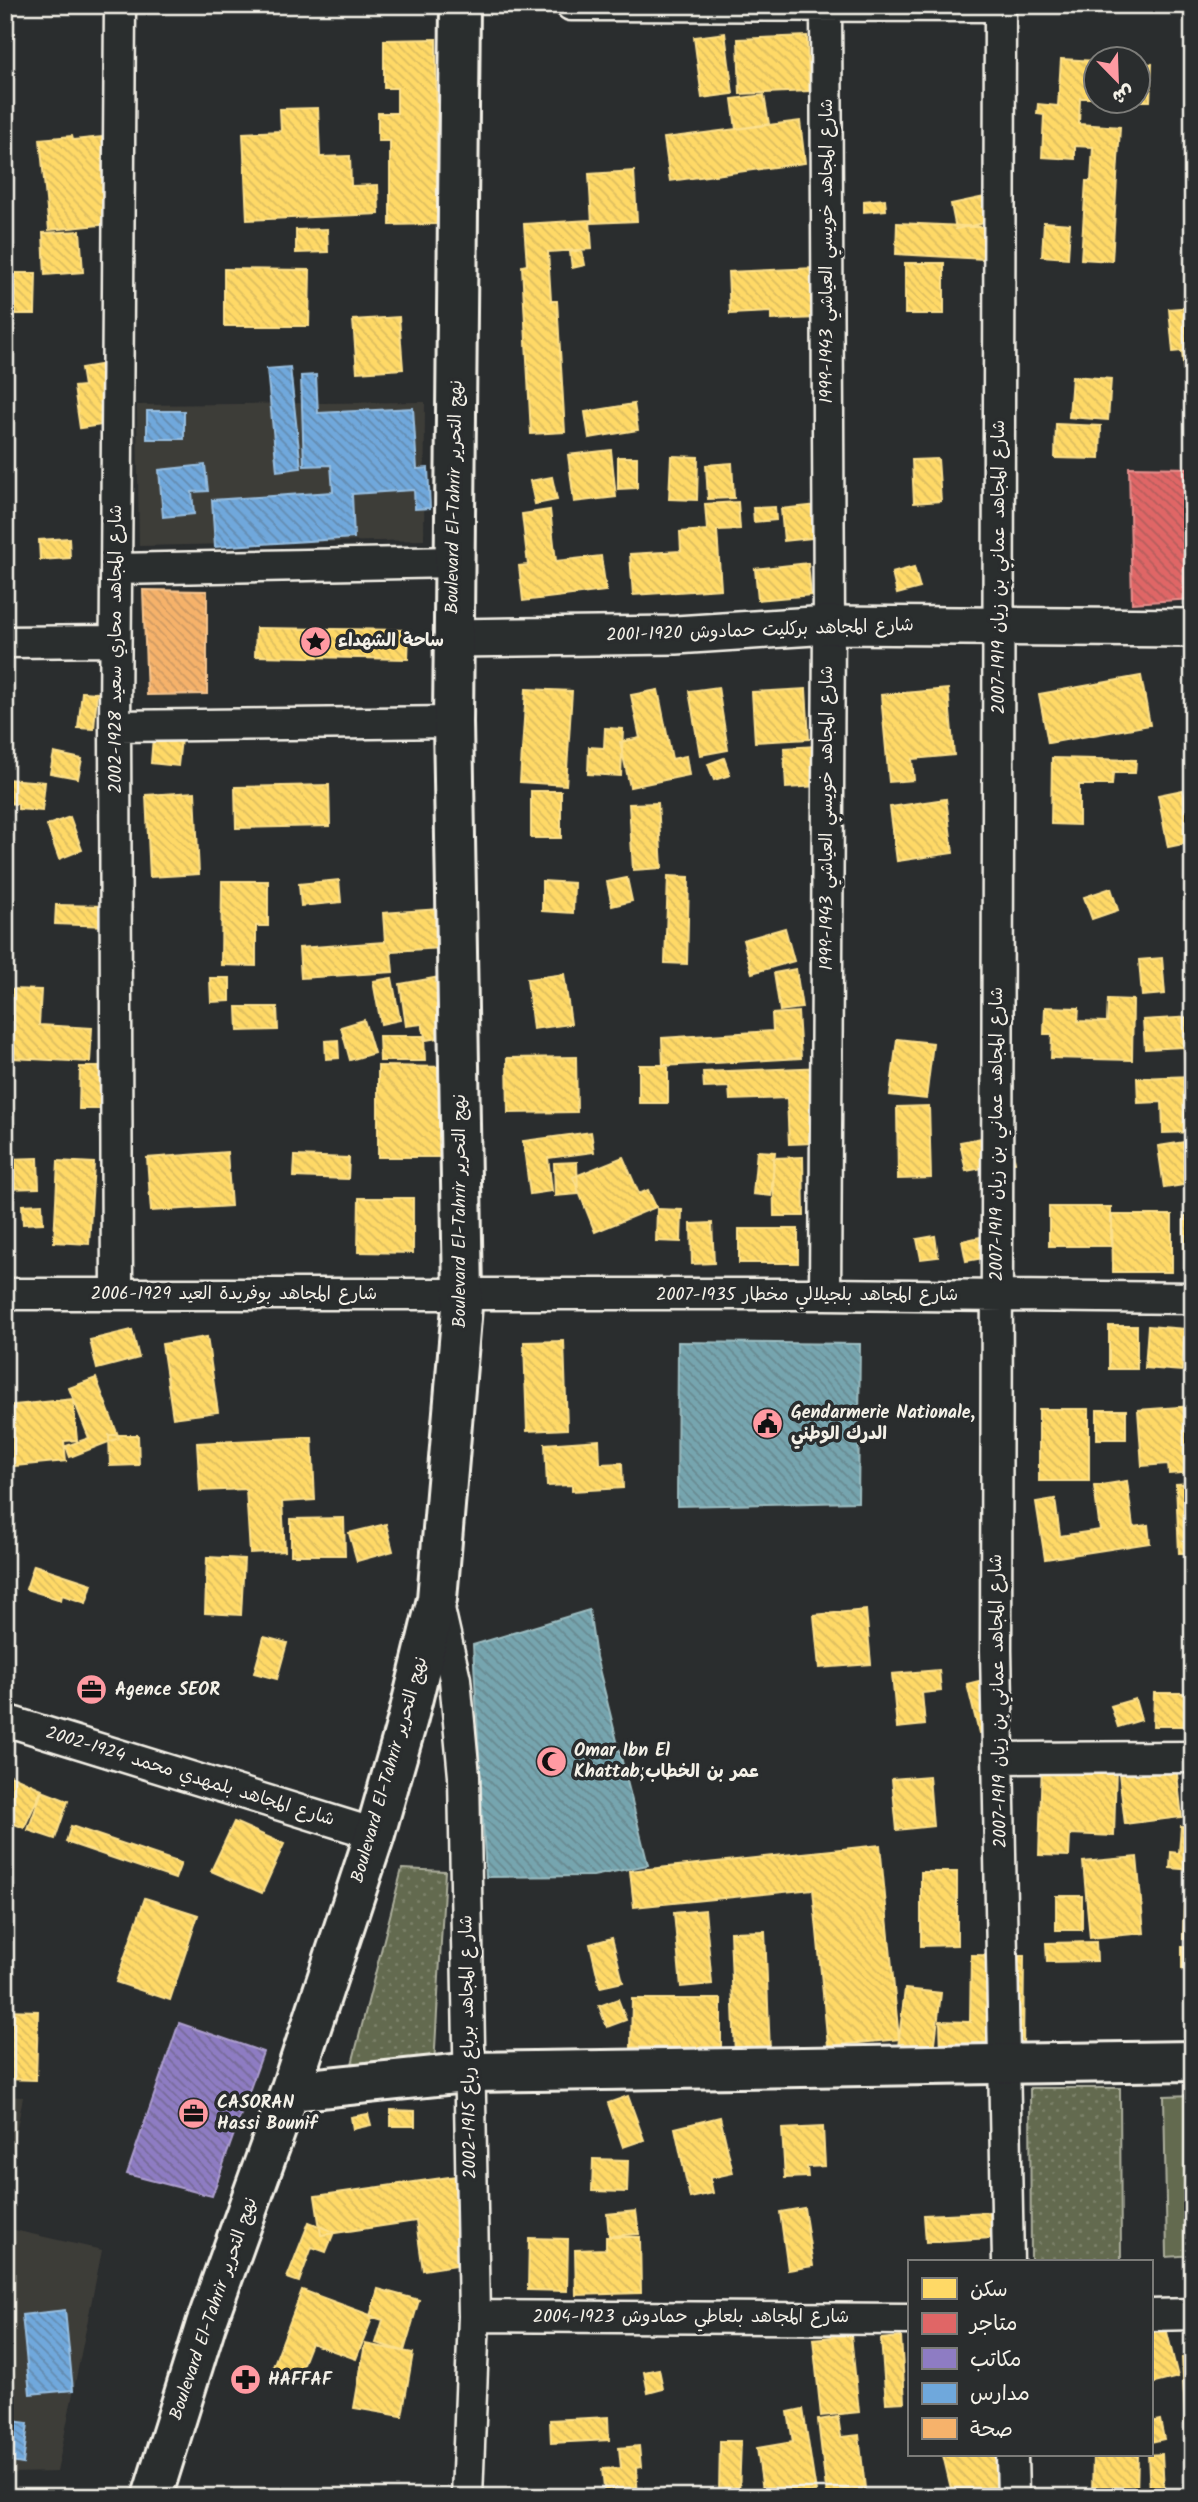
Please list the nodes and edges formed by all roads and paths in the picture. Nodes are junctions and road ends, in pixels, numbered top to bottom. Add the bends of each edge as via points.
1 (120, 5) edge
2 (460, 5) edge
3 (571, 5) edge
4 (826, 6) edge
5 (1000, 6) edge
6 (454, 562) junction
7 (116, 569) junction
8 (829, 625) junction
9 (999, 626) junction
10 (1193, 628) edge
11 (453, 638) junction
12 (116, 641) junction
13 (5, 642) edge
14 (453, 722) junction
15 (115, 726) junction
16 (117, 1293) junction
17 (5, 1294) edge
18 (825, 1294) junction
19 (463, 1295) junction
20 (997, 1296) junction
21 (1193, 1298) edge
22 (437, 1599) junction
23 (5, 1720) edge
24 (1193, 1757) edge
25 (999, 1758) junction
26 (375, 1834) junction
27 (1193, 2061) edge
28 (1005, 2064) junction
29 (470, 2072) junction
30 (290, 2091) junction
31 (1008, 2260) edge
32 (1193, 2314) edge
33 (1152, 2315) edge
34 (474, 2316) junction
35 (908, 2319) edge
36 (1012, 2456) edge
37 (152, 2497) edge
38 (467, 2497) edge
39 (1013, 2497) edge

1 - 7 street, شارع المجاهد محاري سعيد 1928-2002
2 - 6 main road, Boulevard El-Tahrir نهج التحرير
3 - 4 street
4 - 5 street
4 - 8 street, شارع المجاهد خويسي العياشي 1943-1999
5 - 9 street, شارع المجاهد عماني بن زيان 1919-2007
6 - 7 street
6 - 11 main road, Boulevard El-Tahrir نهج التحرير
7 - 12 street, شارع المجاهد محاري سعيد 1928-2002
8 - 9 street, شارع المجاهد بركليت حمادوش 1920-2001
8 - 11 street, شارع المجاهد بركليت حمادوش 1920-2001 via 676,635
8 - 18 street, شارع المجاهد خويسي العياشي 1943-1999
9 - 10 street, شارع المجاهد بركليت حمادوش 1920-2001
9 - 20 street, شارع المجاهد عماني بن زيان 1919-2007
11 - 14 main road, Boulevard El-Tahrir نهج التحرير
12 - 13 street
12 - 15 street, شارع المجاهد محاري سعيد 1928-2002
14 - 15 street
14 - 19 main road, Boulevard El-Tahrir نهج التحرير
15 - 16 street, شارع المجاهد محاري سعيد 1928-2002
16 - 17 street, شارع المجاهد بوفريدة العيد 1929-2006
16 - 19 street, شارع المجاهد بوفريدة العيد 1929-2006
18 - 19 street, شارع المجاهد بلجيلالي مخطار 1935-2007
18 - 20 street, شارع المجاهد بلجيلالي مخطار 1935-2007
19 - 22 main road, Boulevard El-Tahrir نهج التحرير
20 - 21 street, شارع المجاهد بلجيلالي مخطار 1935-2007
20 - 25 street, شارع المجاهد عماني بن زيان 1919-2007
22 - 26 main road, Boulevard El-Tahrir نهج التحرير
22 - 29 street, شار ع المجاهد برباع رباع 1915-2002 via 455,1679 464,1776
23 - 26 street, شارع المجاهد بلمهدي محمد 1924-2002
24 - 25 street
25 - 28 street, شارع المجاهد عماني بن زيان 1919-2007
26 - 30 main road, Boulevard El-Tahrir نهج التحرير
27 - 28 main road
28 - 29 main road
28 - 31 street, شارع المجاهد عماني بن زيان 1919-2007
29 - 30 main road
29 - 34 street, شار ع المجاهد برباع رباع 1915-2002
30 - 37 main road, Boulevard El-Tahrir نهج التحرير via 206,2324
32 - 33 street
34 - 35 street, شارع المجاهد بلعاطي حمادوش 1923-2004
34 - 38 street, شار ع المجاهد برباع رباع 1915-2002
36 - 39 street

